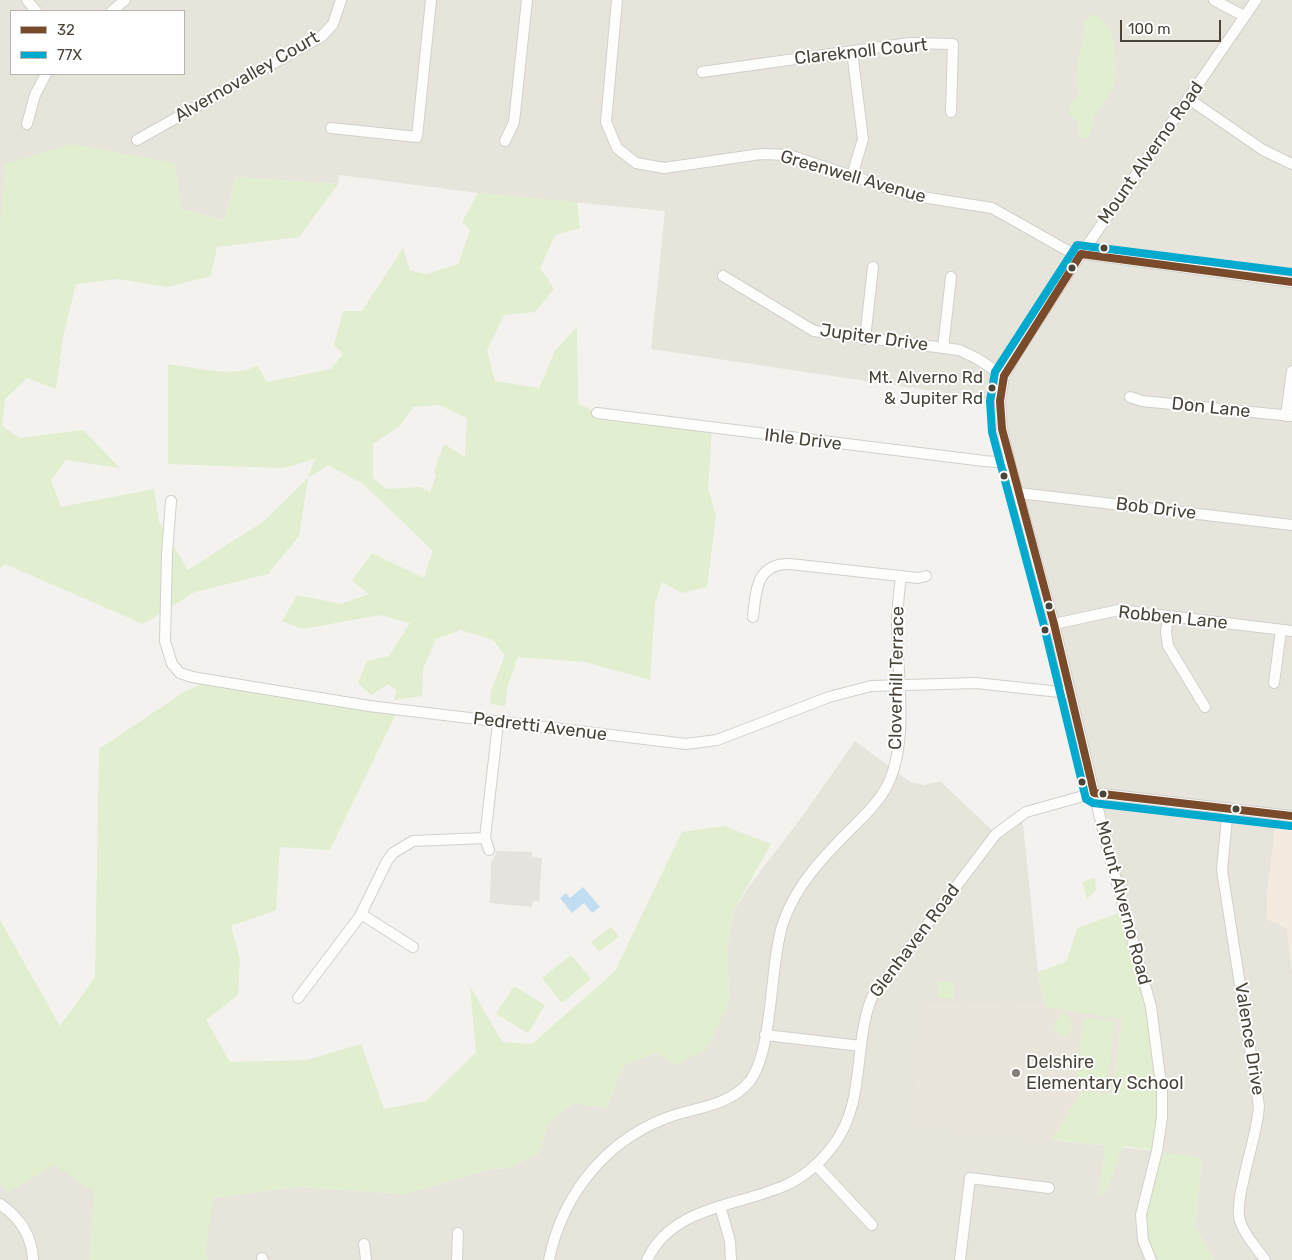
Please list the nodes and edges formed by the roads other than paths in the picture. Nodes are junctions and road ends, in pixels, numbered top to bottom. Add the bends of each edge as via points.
1 (27, 0) edge
2 (125, 0) edge
3 (341, 0) edge
4 (431, 0) edge
5 (527, 0) edge
6 (617, 0) edge
7 (1214, 0) edge
8 (1256, 0) edge
9 (35, 10) edge
10 (113, 10) edge
11 (1244, 16) junction
12 (852, 51) junction
13 (702, 72) dead end
14 (45, 75) edge
15 (1189, 99) junction
16 (951, 112) dead end
17 (27, 124) dead end
18 (331, 128) dead end
19 (137, 140) dead end
20 (505, 141) dead end
21 (1292, 164) edge
22 (852, 176) junction
23 (1081, 254) junction
24 (874, 267) dead end
25 (723, 276) dead end
26 (951, 277) dead end
27 (1292, 282) edge
28 (865, 339) junction
29 (943, 348) junction
30 (1292, 371) edge
31 (1004, 376) junction
32 (1130, 397) dead end
33 (596, 412) dead end
34 (1289, 416) edge
35 (1010, 462) junction
36 (1019, 493) junction
37 (171, 501) dead end
38 (1292, 525) edge
39 (901, 576) junction
40 (926, 576) dead end
41 (1168, 616) junction
42 (753, 617) dead end
43 (1054, 624) junction
44 (1281, 630) junction
45 (1292, 631) edge
46 (1274, 683) dead end
47 (899, 686) junction
48 (1069, 693) junction
49 (1205, 708) dead end
50 (498, 722) junction
51 (1094, 794) junction
52 (1228, 808) junction
53 (1292, 816) edge
54 (485, 838) junction
55 (489, 850) dead end
56 (361, 914) junction
57 (413, 947) dead end
58 (298, 998) dead end
59 (765, 1035) junction
60 (861, 1046) junction
61 (816, 1165) junction
62 (1048, 1188) dead end
63 (0, 1204) edge
64 (720, 1206) junction
65 (872, 1225) dead end
66 (458, 1233) dead end
67 (364, 1244) dead end
68 (33, 1260) edge
69 (366, 1260) edge
70 (457, 1260) edge
71 (549, 1260) edge
72 (647, 1260) edge
73 (731, 1260) edge
74 (960, 1260) edge
75 (1151, 1260) edge
76 (1265, 1260) edge

1 - 9 street
2 - 10 street
3 - 19 street, Alvernovalley Court via 333,24 322,36
4 - 18 street via 417,137
5 - 20 street via 514,122
6 - 22 street, Greenwell Avenue via 606,122 612,140 628,158 645,166 664,168 776,153 800,157
7 - 11 street
8 - 11 street, Mount Alverno Road
11 - 15 street, Mount Alverno Road
12 - 13 street, Clareknoll Court
12 - 16 street, Clareknoll Court via 910,43 953,44
12 - 22 street via 863,139
14 - 17 street via 35,95
15 - 21 street via 1263,150
15 - 23 street, Mount Alverno Road
22 - 23 street, Greenwell Avenue via 909,195 992,208 1061,249
23 - 27 street, Greenwell Avenue
23 - 31 street, Mount Alverno Road
24 - 28 street
25 - 28 street, Jupiter Drive via 806,327
26 - 29 street
28 - 29 street, Jupiter Drive
29 - 31 street, Jupiter Drive via 968,353
30 - 34 street
31 - 35 street, Mount Alverno Road via 1000,414
32 - 34 street, Don Lane via 1142,401
33 - 35 street, Ihle Drive via 731,431
35 - 36 street, Mount Alverno Road
36 - 38 street, Bob Drive
36 - 43 street, Mount Alverno Road
37 - 50 street, Pedretti Avenue via 165,641 168,657 180,673 370,706
39 - 40 street
39 - 42 street via 778,564 766,571 758,582
39 - 47 street, Cloverhill Terrace via 897,626
41 - 43 street, Robben Lane via 1110,611
41 - 44 street, Robben Lane
41 - 49 street via 1168,646
43 - 48 street, Mount Alverno Road
44 - 45 street, Robben Lane
44 - 46 street
47 - 48 street, Pedretti Avenue via 976,683
47 - 50 street, Pedretti Avenue via 871,686 847,691 717,740 696,744
47 - 59 street, Cloverhill Terrace via 899,726 892,774 877,801 818,864 790,906 775,955
48 - 51 street, Mount Alverno Road
50 - 54 street
51 - 52 street
51 - 60 street, Glenhaven Road via 1029,811 996,834 878,986 867,1009
51 - 75 street, Mount Alverno Road via 1151,1007 1162,1092 1157,1151 1142,1215 1143,1240
52 - 53 street
52 - 76 street, Valence Drive via 1222,870 1259,1106 1257,1132 1238,1215 1243,1229
54 - 55 street
54 - 56 street via 413,841 393,853
56 - 57 street
56 - 58 street
59 - 60 street
59 - 71 street, Cloverhill Terrace via 756,1071 739,1092 649,1126 627,1138 600,1160 570,1200 557,1228
60 - 61 street, Glenhaven Road via 850,1114 836,1141
61 - 64 street, Glenhaven Road via 781,1187
61 - 65 street
62 - 74 street via 970,1178
63 - 68 street via 23,1227 31,1244
64 - 72 street, Glenhaven Road via 674,1226
64 - 73 street via 730,1241
66 - 70 street
67 - 69 street

